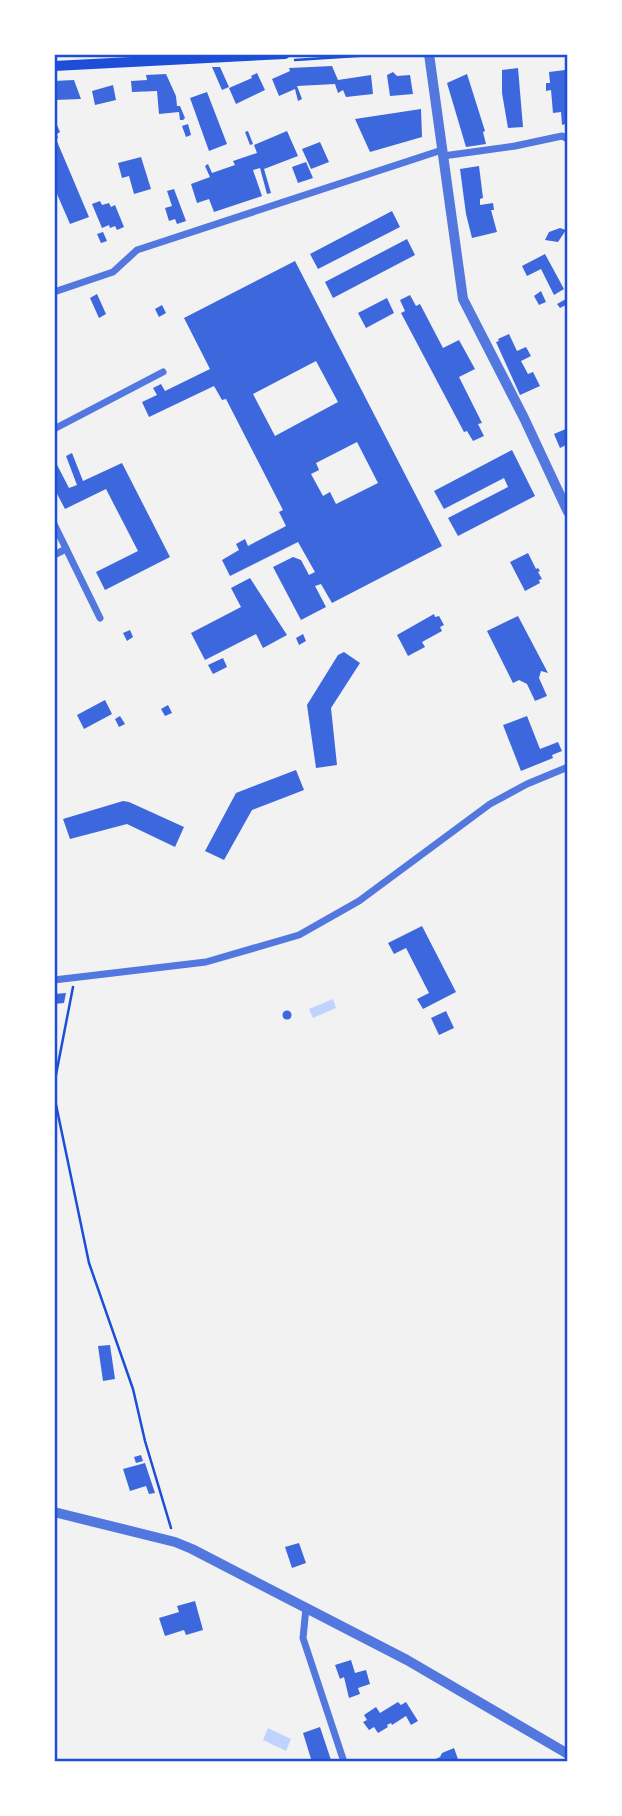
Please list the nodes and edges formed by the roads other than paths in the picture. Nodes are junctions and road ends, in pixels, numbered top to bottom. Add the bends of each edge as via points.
1 (285, 54) edge
2 (429, 54) edge
3 (54, 66) edge
4 (568, 139) edge
5 (443, 153) junction
6 (54, 292) edge
7 (163, 372) dead end
8 (54, 429) edge
9 (568, 512) edge
10 (54, 524) edge
11 (66, 549) junction
12 (54, 555) edge
13 (100, 618) dead end
14 (568, 767) edge
15 (54, 979) edge
16 (54, 1512) edge
17 (306, 1608) junction
18 (568, 1754) edge
19 (344, 1762) edge

1 - 3 main road
2 - 5 street
4 - 5 street via 562,136
5 - 6 street via 137,250 113,272
5 - 9 street via 463,299
7 - 8 street
10 - 11 street
11 - 12 street
11 - 13 street
14 - 15 street via 490,804 359,901 299,935 206,962
16 - 17 street via 175,1542
17 - 18 street via 407,1660
17 - 19 street via 303,1638

